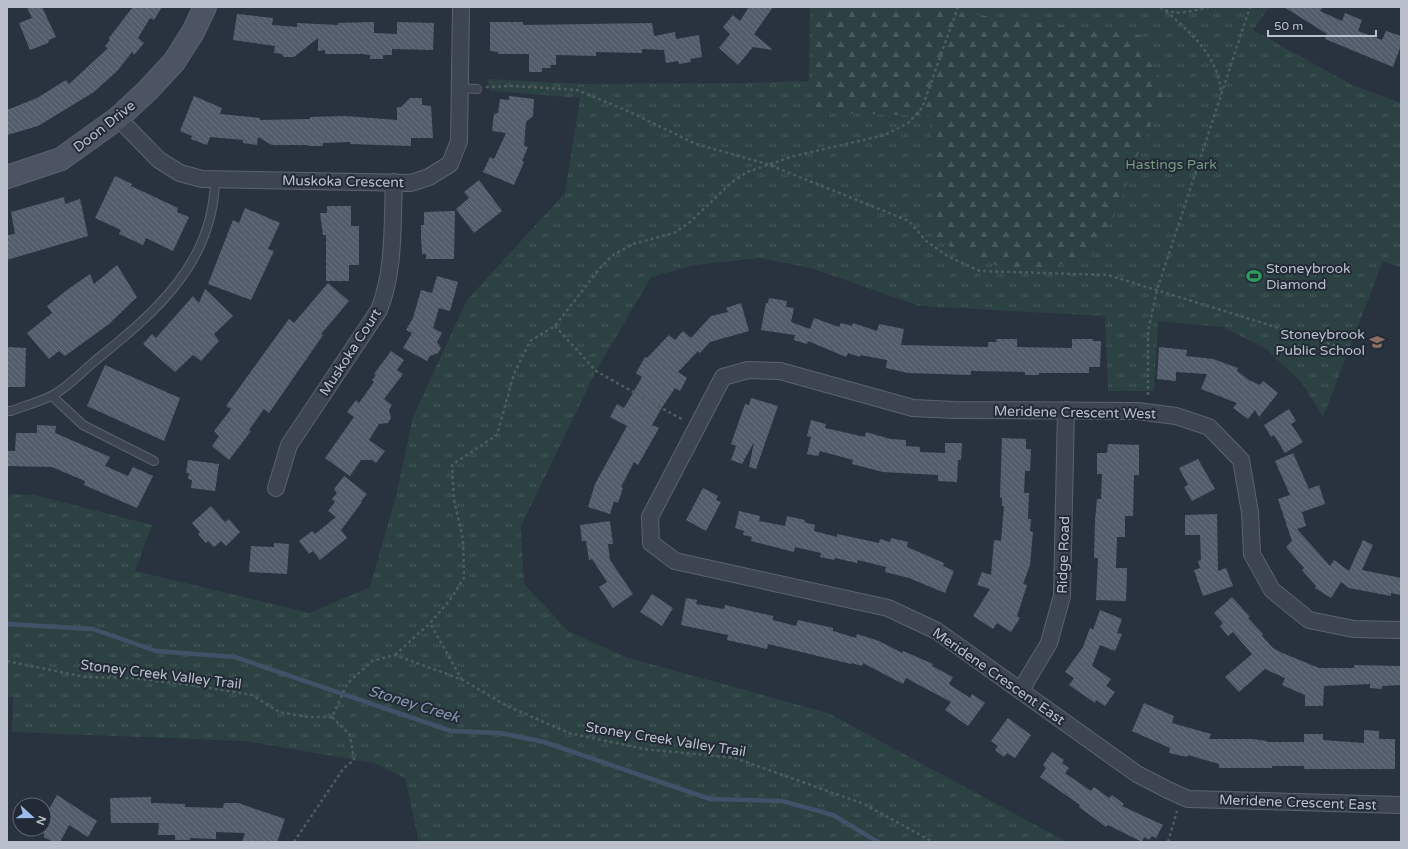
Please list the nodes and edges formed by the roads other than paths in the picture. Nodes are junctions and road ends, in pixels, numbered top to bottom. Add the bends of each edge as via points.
1 (205, 7) edge
2 (461, 7) edge
3 (460, 88) junction
4 (477, 89) road end
5 (118, 118) junction
6 (7, 177) edge
7 (215, 179) junction
8 (394, 182) junction
9 (52, 396) junction
10 (1066, 410) junction
11 (7, 411) edge
12 (154, 461) dead end
13 (677, 466) joint
14 (276, 488) dead end
15 (1401, 630) edge
16 (1020, 690) junction
17 (1401, 804) edge

1 - 5 street, Doon Drive via 174,62
2 - 3 street, Muskoka Crescent
3 - 4 lane
3 - 8 street, Muskoka Crescent via 459,141 450,164 429,177 411,183
5 - 6 street, Doon Drive via 61,159
5 - 7 street, Muskoka Crescent via 144,146 180,173 202,179
7 - 8 street, Muskoka Crescent
7 - 9 lane via 213,212 207,234 188,268 167,296 138,327
8 - 14 street, Muskoka Court via 389,272 387,290 380,310 289,445
9 - 11 lane
9 - 12 lane via 83,425
10 - 13 street, Meridene Crescent West via 913,408 780,371 748,370 723,377
10 - 15 street, Meridene Crescent West via 1137,411 1176,416 1209,427 1241,460 1250,512 1252,554 1272,590 1309,620 1354,629
10 - 16 street, Ridge Road via 1062,596 1049,643
13 - 16 street, Meridene Crescent East via 650,517 651,544 675,561 888,608 937,631
16 - 17 street, Meridene Crescent East via 1137,774 1188,799

